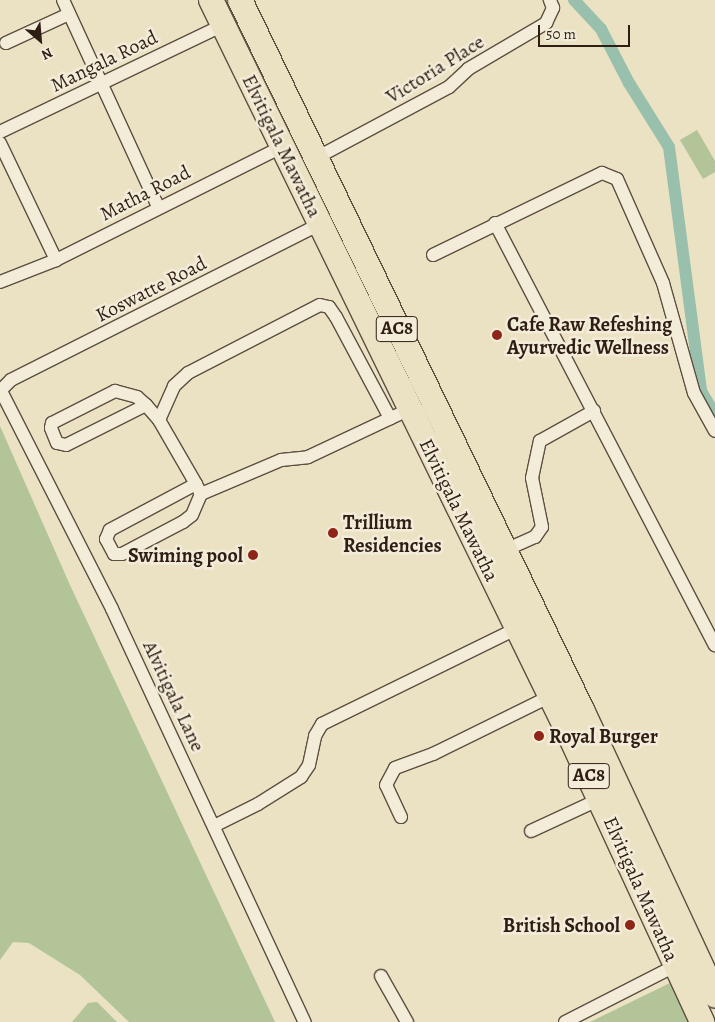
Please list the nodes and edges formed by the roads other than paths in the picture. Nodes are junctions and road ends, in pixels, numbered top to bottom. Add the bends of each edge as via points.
1 (63, 0) edge
2 (211, 0) edge
3 (240, 0) edge
4 (550, 0) edge
5 (69, 14) junction
6 (223, 25) junction
7 (6, 43) dead end
8 (102, 83) junction
9 (0, 132) edge
10 (305, 135) junction
11 (0, 143) edge
12 (282, 147) junction
13 (316, 158) junction
14 (158, 207) junction
15 (495, 223) junction
16 (320, 224) junction
17 (433, 255) dead end
18 (56, 260) junction
19 (0, 282) edge
20 (1, 390) edge
21 (146, 405) junction
22 (594, 411) junction
23 (400, 414) junction
24 (159, 420) junction
25 (715, 431) edge
26 (199, 489) junction
27 (480, 527) junction
28 (503, 551) junction
29 (516, 629) junction
30 (715, 645) edge
31 (551, 696) junction
32 (600, 799) junction
33 (401, 817) dead end
34 (214, 826) junction
35 (531, 831) dead end
36 (675, 966) junction
37 (381, 976) dead end
38 (714, 989) edge
39 (305, 1022) edge
40 (407, 1022) edge
41 (564, 1022) edge
42 (702, 1022) edge

1 - 5 street
2 - 6 highway, Elvitigala Mawatha / AC8
3 - 10 highway, Elvitigala Mawatha / AC8
4 - 13 street, Victoria Place via 553,8 546,23 468,69 448,87
5 - 7 street
5 - 8 street
6 - 8 street, Mangala Road
6 - 12 highway, Elvitigala Mawatha / AC8
8 - 9 street, Mangala Road
8 - 14 street
10 - 12 street, Matha Road
10 - 13 highway, Elvitigala Mawatha / AC8
11 - 18 street
12 - 14 street, Matha Road
12 - 16 highway, Elvitigala Mawatha / AC8
13 - 27 highway, Elvitigala Mawatha / AC8
14 - 18 street, Matha Road
15 - 17 street
15 - 22 street
15 - 25 street via 602,174 617,179 663,284 694,393
16 - 20 street, Koswatte Road via 11,380
16 - 23 highway, Elvitigala Mawatha / AC8
18 - 19 street, Matha Road
20 - 34 street, Alvitigala Lane via 108,601
21 - 21 street via 136,396 114,391 52,423 51,428 57,443 66,445
21 - 24 street
22 - 28 street via 540,441 532,478 542,527 535,537
22 - 30 street
23 - 24 street via 329,307 320,304 188,373 174,386
23 - 26 street via 308,458 281,460
23 - 27 highway, Elvitigala Mawatha / AC8
24 - 26 street
26 - 26 street via 192,515 183,522 122,554 114,554 106,539 110,530
27 - 28 highway, Elvitigala Mawatha / AC8
27 - 29 highway, Elvitigala Mawatha / AC8
28 - 38 highway, Elvitigala Mawatha / AC8
29 - 31 highway, Elvitigala Mawatha / AC8
29 - 34 street via 322,724 315,736 309,765 301,777
31 - 32 highway, Elvitigala Mawatha / AC8
31 - 33 street via 433,754 395,768 386,785
32 - 35 street
32 - 36 highway, Elvitigala Mawatha / AC8
34 - 39 street, Alvitigala Lane
36 - 41 street
36 - 42 highway, Elvitigala Mawatha / AC8
37 - 40 street

